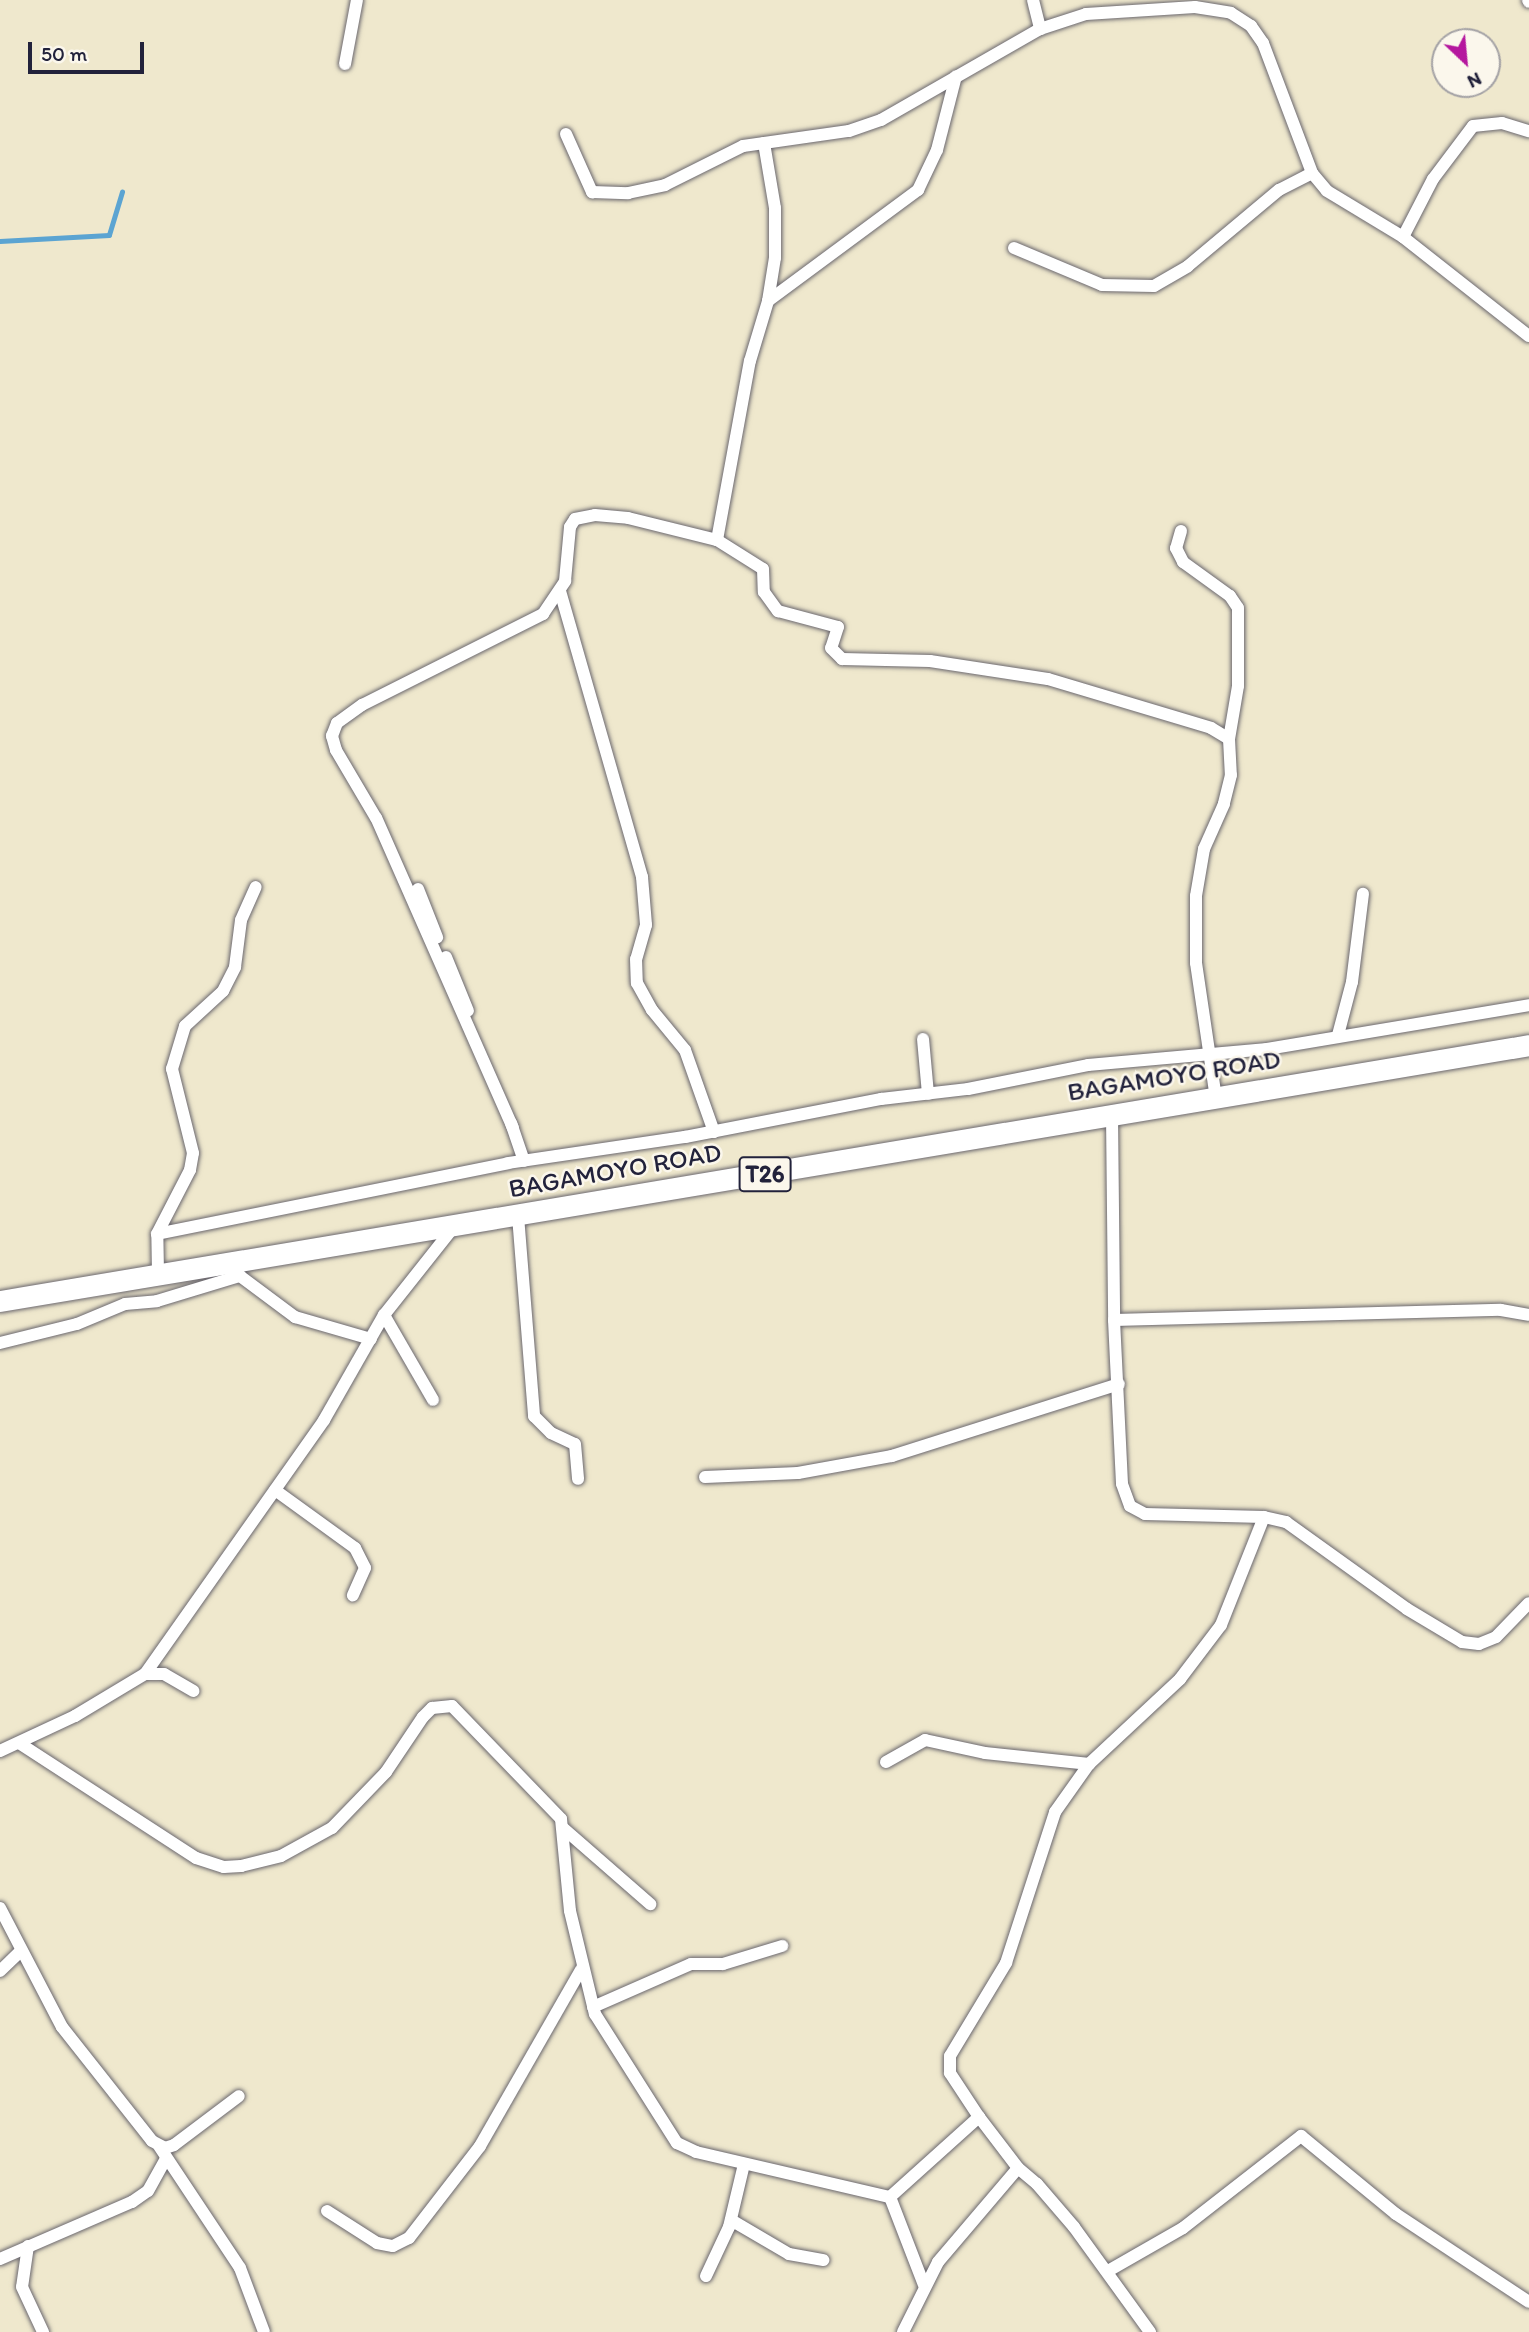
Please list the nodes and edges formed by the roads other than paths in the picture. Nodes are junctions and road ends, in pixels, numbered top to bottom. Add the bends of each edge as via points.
1 (356, 0) edge
2 (1033, 0) edge
3 (1040, 29) junction
4 (345, 64) dead end
5 (956, 76) junction
6 (1529, 131) edge
7 (566, 134) dead end
8 (764, 143) junction
9 (1312, 173) junction
10 (1403, 237) junction
11 (1014, 248) dead end
12 (768, 301) junction
13 (1529, 336) edge
14 (1181, 531) dead end
15 (717, 540) junction
16 (560, 591) junction
17 (1229, 739) junction
18 (256, 887) dead end
19 (418, 888) dead end
20 (1363, 894) dead end
21 (1529, 1005) edge
22 (1338, 1035) junction
23 (923, 1040) dead end
24 (1529, 1045) edge
25 (1209, 1055) junction
26 (928, 1094) junction
27 (1216, 1098) junction
28 (1112, 1115) junction
29 (513, 1128) junction
30 (714, 1132) junction
31 (524, 1161) junction
32 (518, 1216) junction
33 (453, 1228) junction
34 (157, 1234) junction
35 (158, 1273) junction
36 (0, 1301) edge
37 (383, 1315) junction
38 (1529, 1315) edge
39 (1114, 1320) junction
40 (371, 1339) junction
41 (0, 1343) edge
42 (1119, 1384) junction
43 (433, 1400) dead end
44 (705, 1477) dead end
45 (578, 1479) dead end
46 (275, 1490) junction
47 (1264, 1517) junction
48 (353, 1594) dead end
49 (1529, 1603) edge
50 (145, 1674) junction
51 (194, 1691) dead end
52 (19, 1743) junction
53 (0, 1751) edge
54 (886, 1762) dead end
55 (1089, 1764) junction
56 (563, 1828) junction
57 (650, 1904) dead end
58 (0, 1908) edge
59 (782, 1946) dead end
60 (21, 1951) junction
61 (582, 1970) junction
62 (0, 1971) edge
63 (593, 2007) junction
64 (239, 2096) dead end
65 (979, 2117) junction
66 (159, 2146) junction
67 (166, 2159) junction
68 (744, 2164) junction
69 (1017, 2168) junction
70 (890, 2197) junction
71 (327, 2211) dead end
72 (731, 2220) junction
73 (27, 2246) junction
74 (0, 2259) edge
75 (823, 2260) dead end
76 (1108, 2271) junction
77 (706, 2276) dead end
78 (924, 2285) junction
79 (1529, 2302) edge
80 (43, 2332) edge
81 (264, 2332) edge
82 (904, 2332) edge
83 (1150, 2332) edge

1 - 4 street
2 - 3 street
3 - 5 street
3 - 9 street via 1086,14 1139,9 1195,7 1231,13 1251,26 1263,43
5 - 8 street via 870,124
5 - 12 street via 937,150 918,190
6 - 10 street via 1502,123 1473,126 1433,179
7 - 8 street via 592,192 665,185 743,146
8 - 12 street via 775,208 775,258
9 - 10 street via 1327,191
9 - 11 street via 1279,190 1188,266 1154,286 1102,285
10 - 13 street
12 - 15 street via 750,361
14 - 17 street via 1176,548 1182,562 1230,596 1238,608 1238,686
15 - 16 street via 628,518 595,515 575,519 567,537 568,561
15 - 17 street via 763,569 764,592 778,611 838,627 831,648 842,659 930,661 1048,679 1211,728
16 - 29 street via 542,614 348,713 332,736 376,818
16 - 30 street via 642,877 646,925 636,959 637,983 652,1010 685,1050
17 - 25 street via 1231,775 1204,849 1196,896 1196,963
18 - 34 street via 240,920 235,967 223,991 185,1026 172,1069 193,1153 190,1170
19 - 29 street
20 - 22 street via 1352,982
21 - 22 street
22 - 25 street
23 - 26 street
24 - 27 highway, BAGAMOYO ROAD / T26
25 - 26 street via 1088,1065
25 - 27 street
26 - 30 street
27 - 28 highway, BAGAMOYO ROAD / T26
28 - 32 highway, BAGAMOYO ROAD / T26
28 - 39 street
29 - 31 street
30 - 31 street
31 - 34 street
32 - 33 highway, BAGAMOYO ROAD / T26
32 - 45 street via 534,1416 551,1433 575,1444
33 - 35 highway, BAGAMOYO ROAD / T26
33 - 37 street
34 - 35 street
35 - 36 highway, BAGAMOYO ROAD / T26
37 - 40 street
37 - 43 street
38 - 39 street via 1501,1310
39 - 42 street
40 - 41 street via 295,1317 245,1279 232,1276
40 - 46 street via 324,1420
42 - 44 street via 892,1456 798,1473
42 - 47 street via 1122,1484 1130,1506 1145,1514
46 - 48 street via 355,1548 365,1568
46 - 50 street
47 - 49 street via 1305,1533 1407,1609 1462,1642 1479,1644 1496,1637
47 - 55 street via 1221,1625 1180,1679
50 - 51 street via 164,1674
50 - 52 street
52 - 53 street
52 - 56 street via 196,1857 224,1867 241,1866 281,1856 341,1821 386,1772 409,1732 432,1708 443,1705 460,1711 557,1812
54 - 55 street via 925,1740 1028,1759
55 - 65 street via 1055,1812 1006,1963 950,2056 950,2073
56 - 57 street
56 - 61 street via 565,1879
58 - 60 street
59 - 63 street via 723,1964 691,1964
60 - 62 street
60 - 66 street via 62,2028 91,2069
61 - 63 street
61 - 71 street via 480,2146 409,2238 393,2246 377,2243
63 - 68 street via 671,2138 696,2152
64 - 66 street via 174,2145
65 - 69 street
65 - 70 street
66 - 67 street
67 - 73 street via 148,2191 132,2202
67 - 81 street via 240,2269
68 - 70 street
68 - 72 street
69 - 76 street via 1038,2183
69 - 78 street via 960,2233
70 - 78 street
72 - 75 street via 789,2254
72 - 77 street
73 - 74 street
73 - 80 street via 22,2287
76 - 79 street via 1183,2228 1301,2136 1396,2214
76 - 83 street
78 - 82 street

